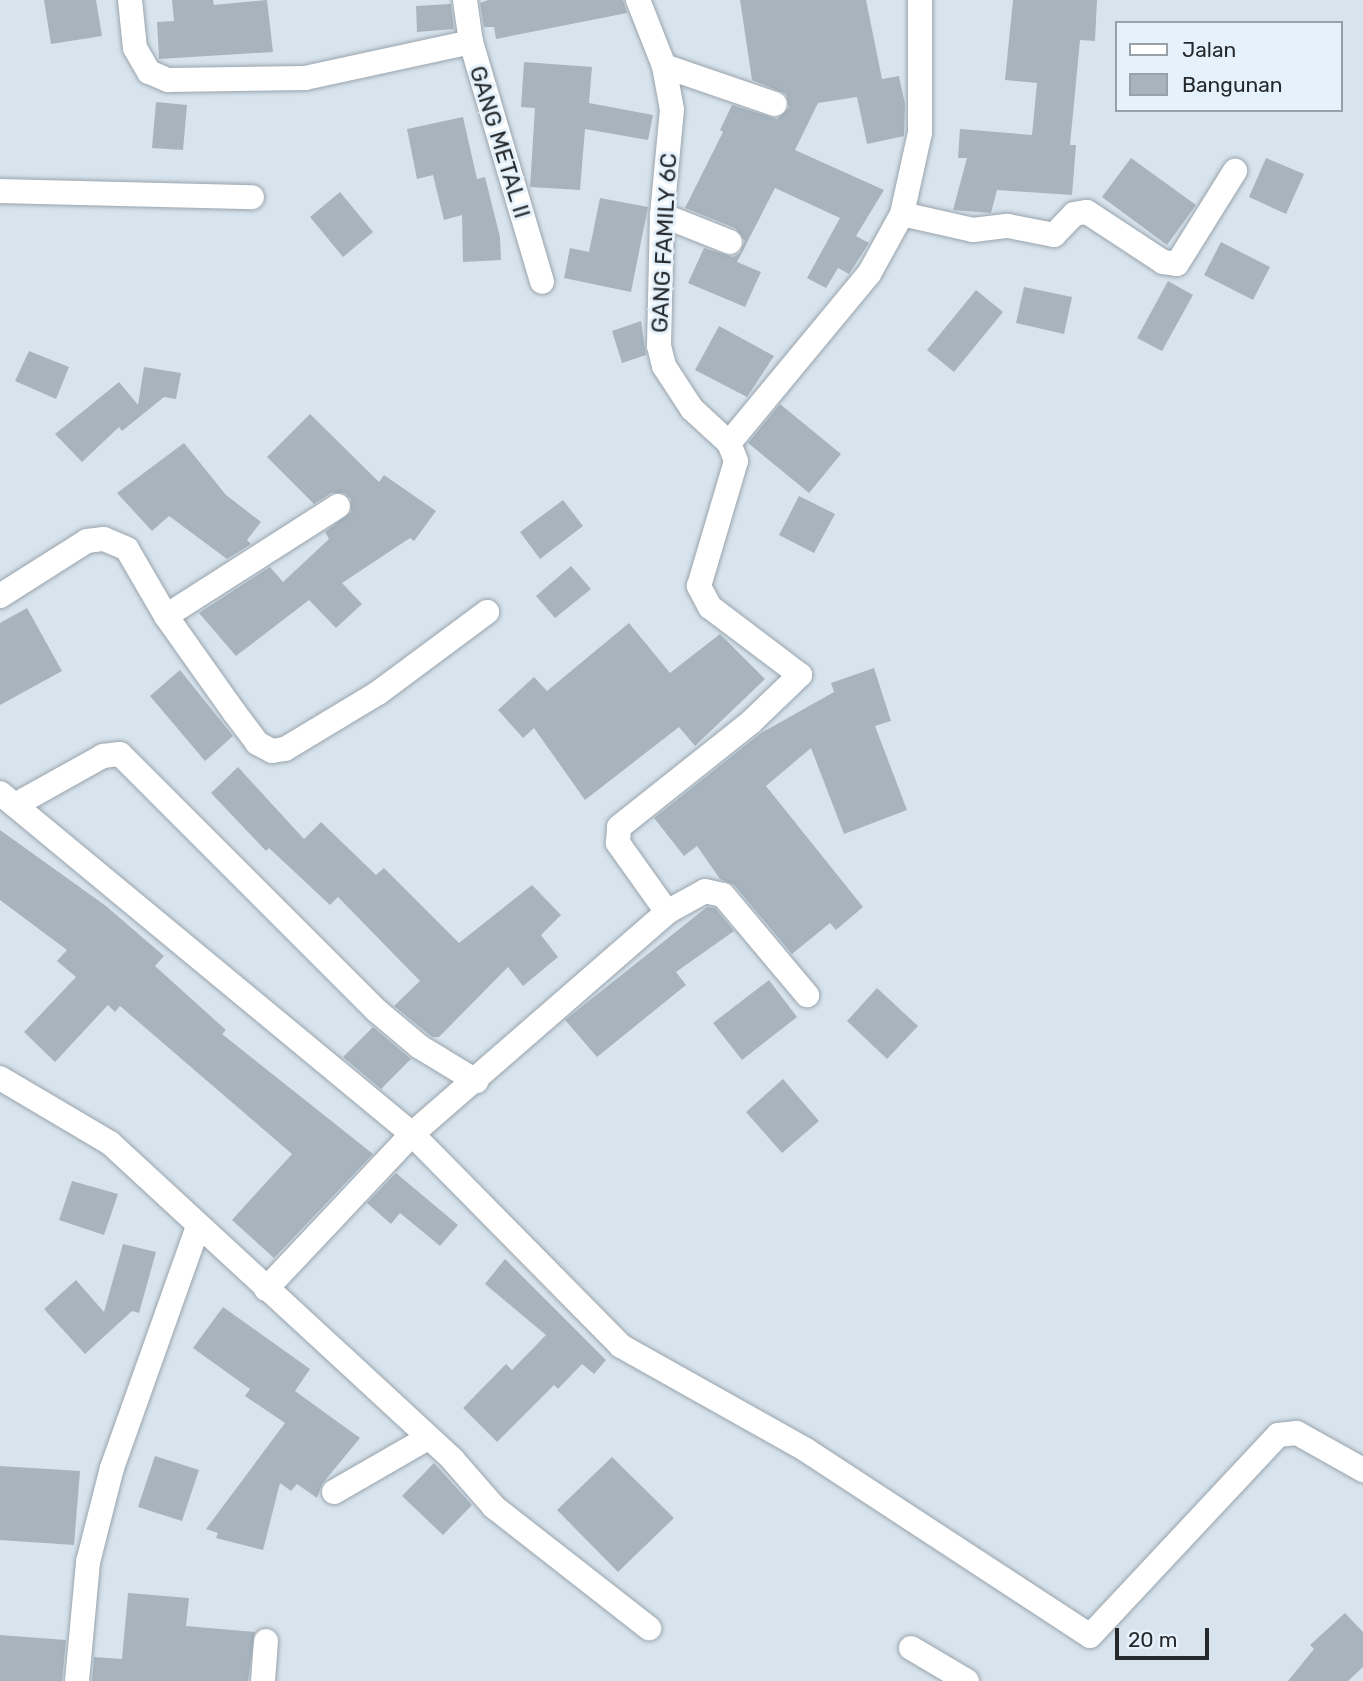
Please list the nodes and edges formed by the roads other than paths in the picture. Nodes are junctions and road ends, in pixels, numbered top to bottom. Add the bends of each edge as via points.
1 (130, 0) edge
2 (464, 0) edge
3 (638, 0) edge
4 (920, 0) edge
5 (471, 42) junction
6 (664, 66) junction
7 (775, 104) dead end
8 (1235, 171) dead end
9 (0, 191) edge
10 (251, 197) dead end
11 (902, 214) junction
12 (662, 215) junction
13 (730, 242) dead end
14 (542, 282) dead end
15 (729, 443) junction
16 (338, 506) dead end
17 (0, 596) edge
18 (487, 612) dead end
19 (166, 616) junction
20 (7, 799) edge
21 (667, 912) junction
22 (807, 995) dead end
23 (0, 1078) edge
24 (476, 1081) junction
25 (412, 1134) junction
26 (198, 1226) junction
27 (267, 1289) junction
28 (428, 1438) junction
29 (1363, 1470) edge
30 (334, 1492) dead end
31 (649, 1628) dead end
32 (266, 1641) dead end
33 (911, 1648) dead end
34 (77, 1681) edge
35 (263, 1681) edge
36 (967, 1681) edge

1 - 5 street via 135,48 149,72 168,80 305,78
2 - 5 street, GANG METAL II
3 - 6 street, GANG FAMILY 6C
4 - 11 street via 920,132
5 - 14 street, GANG METAL II
6 - 7 street
6 - 12 street, GANG FAMILY 6C via 672,110
8 - 11 street via 1177,264 1163,262 1087,212 1074,214 1054,235 1008,226 973,230
9 - 10 street
11 - 15 street via 869,274
12 - 13 street
12 - 15 street, GANG FAMILY 6C via 659,346 664,366 692,409
15 - 21 street via 735,471 699,586 710,607 800,676 751,722 619,827 618,844
16 - 19 street
17 - 19 street via 87,541 104,538 127,549
18 - 19 street via 378,693 285,749 272,751 257,743
20 - 24 street via 103,756 120,754 377,1011 420,1047
20 - 25 street
21 - 22 street via 705,891 723,895
21 - 24 street
23 - 26 street via 110,1143
24 - 25 street
25 - 27 street
25 - 29 street via 621,1346 806,1450 1090,1636 1278,1435 1297,1433
26 - 27 street
26 - 34 street via 112,1468 88,1562
27 - 28 street
28 - 30 street
28 - 31 street via 494,1507
32 - 35 street
33 - 36 street

